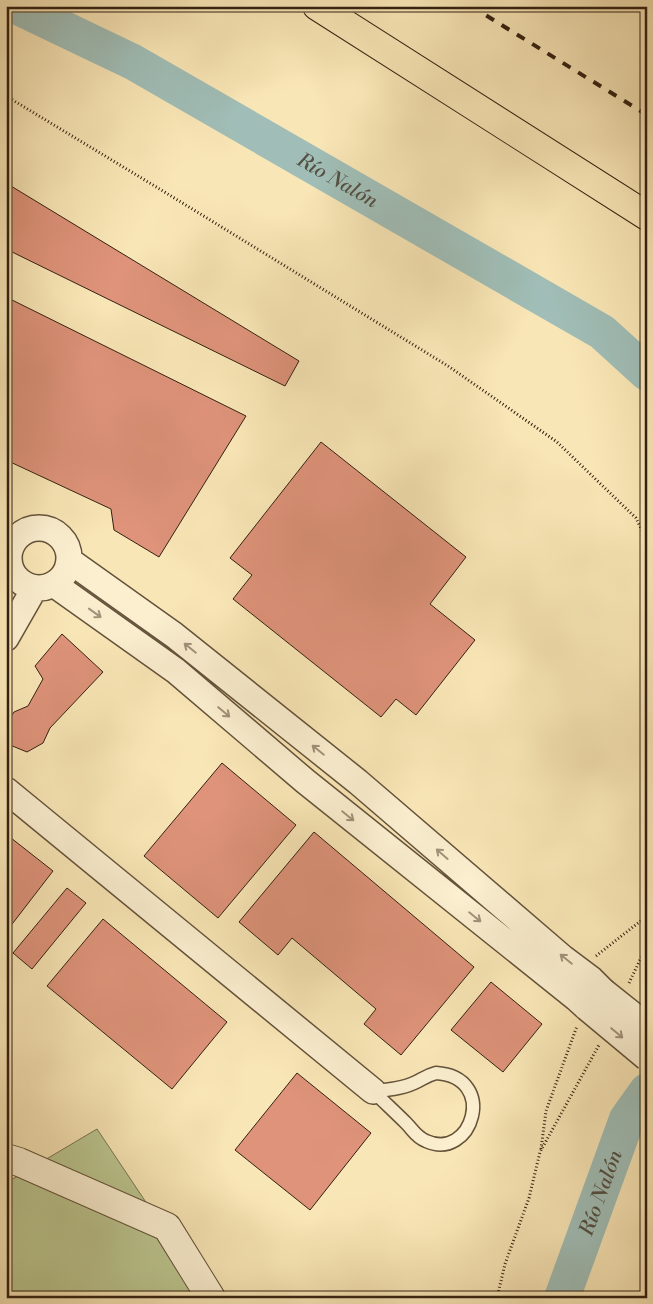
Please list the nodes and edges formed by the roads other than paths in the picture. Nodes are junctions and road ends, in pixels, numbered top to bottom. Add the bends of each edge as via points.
1 (317, 6) edge
2 (647, 216) edge
3 (15, 528) edge
4 (7, 559) edge
5 (70, 561) junction
6 (45, 587) junction
7 (6, 638) edge
8 (6, 790) edge
9 (598, 1003) junction
10 (647, 1026) edge
11 (647, 1058) edge
12 (373, 1091) junction
13 (6, 1158) edge
14 (211, 1298) edge

1 - 2 main road
3 - 4 street via 15,539
3 - 5 street via 46,528 56,532 69,550
4 - 6 street via 16,579 25,586
5 - 6 street via 67,571
9 -> 5 street via 591,979 358,782 174,635
6 - 7 street
6 -> 9 street via 176,671 305,781 576,998
8 - 12 street
9 - 10 street, bridge
9 -> 11 street, bridge
12 - 12 lane via 427,1142 451,1142 463,1134 474,1113 473,1098 467,1087 447,1074 436,1073 399,1088
13 - 14 street via 167,1227

